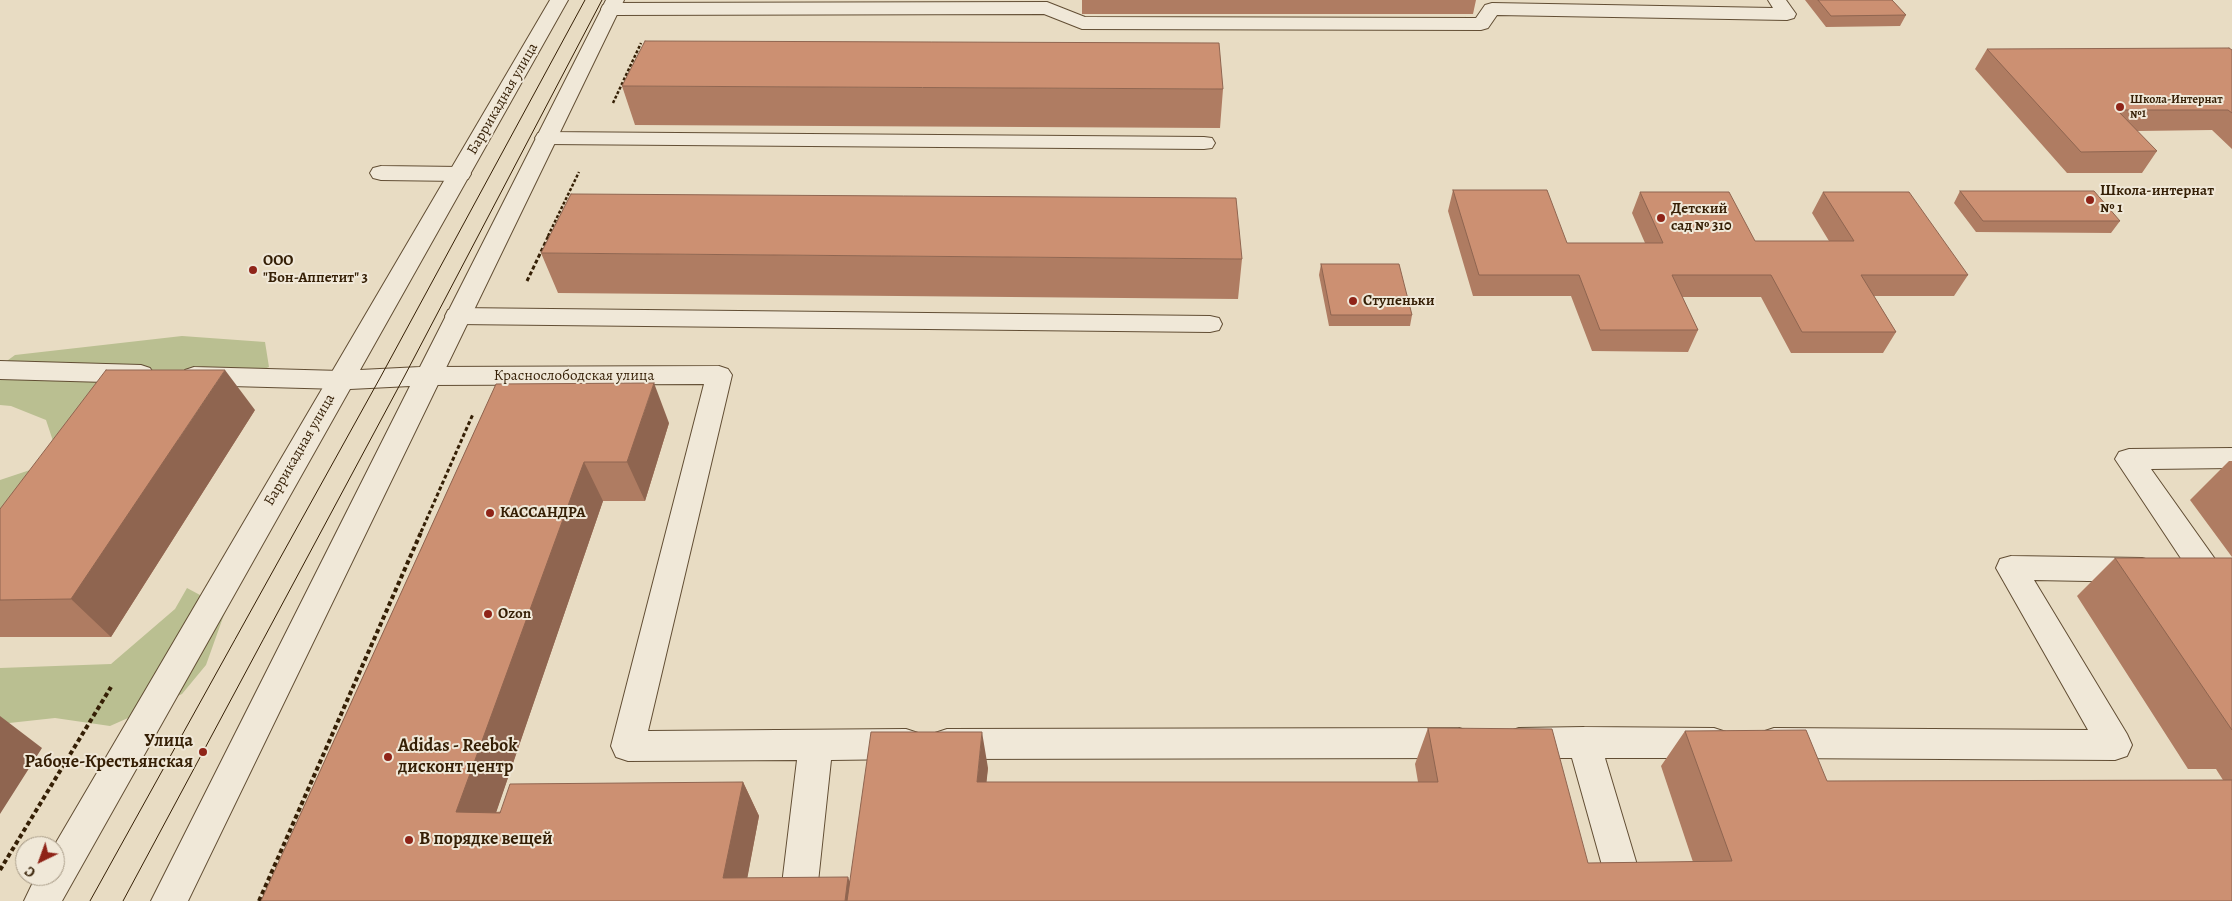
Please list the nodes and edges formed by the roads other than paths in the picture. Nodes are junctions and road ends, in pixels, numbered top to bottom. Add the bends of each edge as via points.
1 (559, 0) edge
2 (1777, 0) edge
3 (613, 5) edge
4 (546, 138) junction
5 (1204, 143) dead end
6 (381, 173) dead end
7 (460, 174) junction
8 (457, 316) junction
9 (1210, 324) dead end
10 (0, 370) edge
11 (428, 376) junction
12 (341, 380) junction
13 (2232, 458) edge
14 (2205, 570) junction
15 (2232, 606) edge
16 (1584, 742) junction
17 (816, 745) junction
18 (1628, 894) edge
19 (42, 901) edge
20 (169, 901) edge
21 (798, 901) edge

1 - 7 street, Баррикадная улица
2 - 3 street via 1787,14 1492,9 1482,24 1082,23 1047,8 658,9
3 - 4 street
4 - 5 street
4 - 8 street
6 - 7 street
7 - 12 street, Баррикадная улица
8 - 9 street
8 - 11 street
10 - 12 street
11 - 12 street, Краснослободская улица
11 - 17 street, Краснослободская улица via 719,375 628,746
11 - 20 street
12 - 19 street, Баррикадная улица
13 - 14 street via 2129,459
14 - 15 street
14 - 16 street via 2011,568 2115,745
16 - 17 street
16 - 18 street
17 - 21 street

